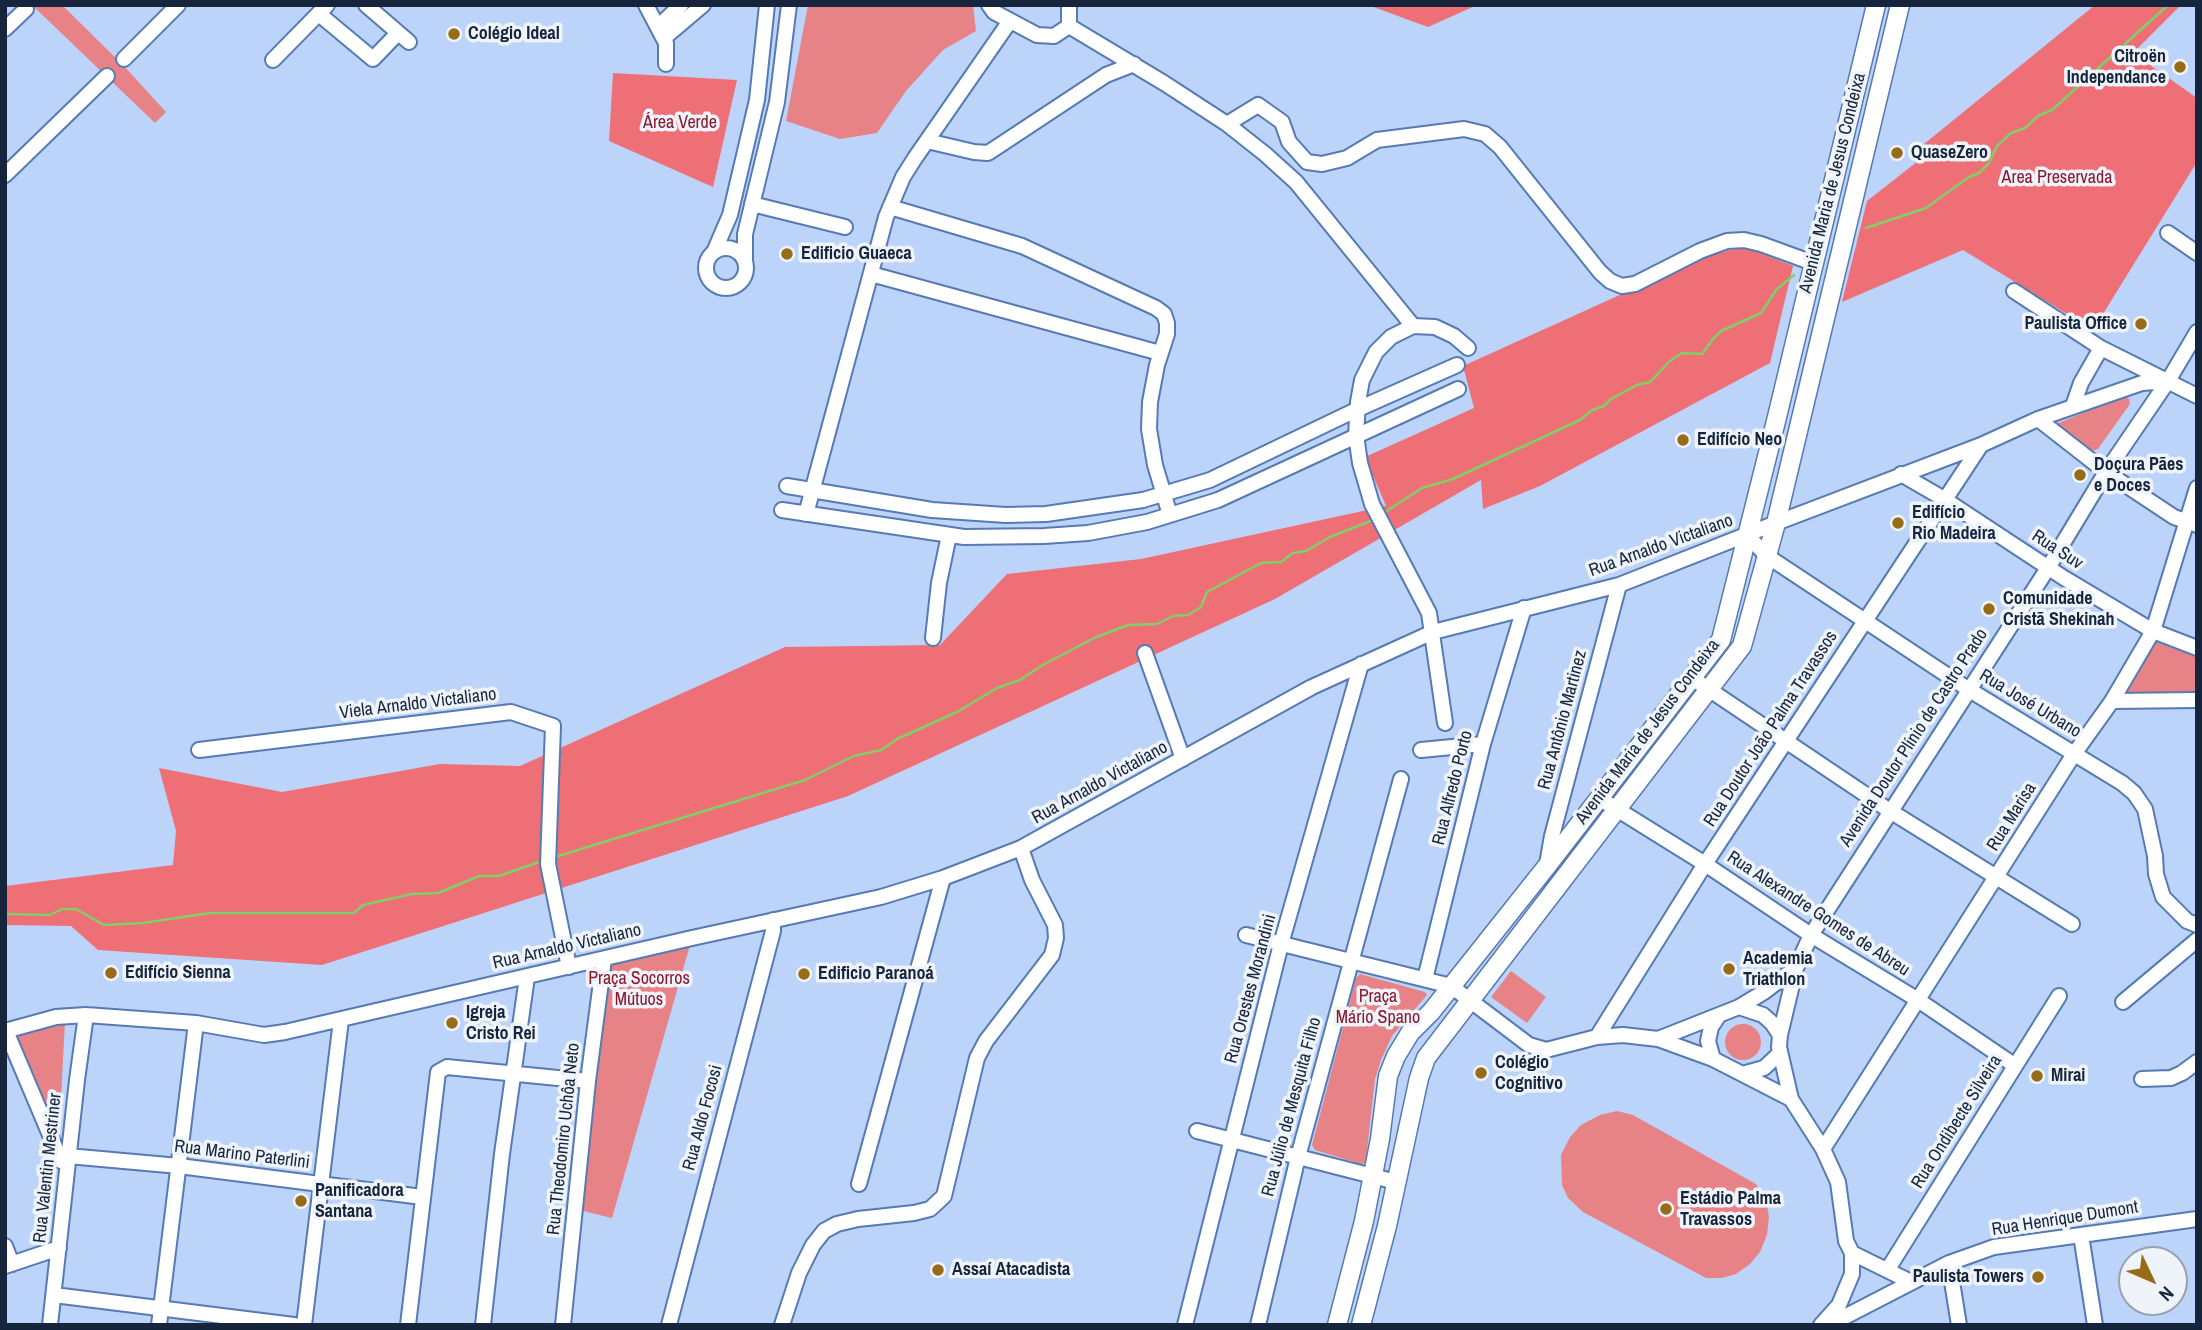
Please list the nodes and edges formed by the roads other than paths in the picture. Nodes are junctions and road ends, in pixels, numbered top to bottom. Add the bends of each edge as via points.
1 (178, 5) edge
2 (366, 5) edge
3 (646, 5) edge
4 (681, 5) edge
5 (703, 5) edge
6 (767, 5) edge
7 (789, 5) edge
8 (989, 5) edge
9 (1069, 5) edge
10 (1876, 5) edge
11 (1900, 5) edge
12 (26, 9) dead end
13 (323, 10) edge
14 (1010, 21) junction
15 (1069, 26) junction
16 (765, 27) junction
17 (5, 29) edge
18 (785, 29) junction
19 (661, 32) junction
20 (398, 33) junction
21 (410, 42) dead end
22 (1111, 51) junction
23 (124, 59) dead end
24 (273, 60) dead end
25 (666, 64) dead end
26 (1134, 64) junction
27 (1106, 75) junction
28 (107, 76) dead end
29 (757, 100) junction
30 (777, 102) junction
31 (1227, 124) junction
32 (927, 141) junction
33 (5, 175) edge
34 (752, 204) junction
35 (890, 207) junction
36 (845, 228) dead end
37 (2168, 233) dead end
38 (714, 252) junction
39 (2197, 253) edge
40 (745, 259) junction
41 (1813, 263) junction
42 (871, 274) junction
43 (2014, 291) dead end
44 (1413, 326) junction
45 (2197, 332) edge
46 (1795, 346) junction
47 (1468, 348) dead end
48 (2101, 348) junction
49 (1815, 352) junction
50 (1160, 353) junction
51 (1457, 365) dead end
52 (2168, 381) junction
53 (1458, 389) dead end
54 (2197, 396) edge
55 (2073, 406) junction
56 (1358, 409) junction
57 (1777, 417) junction
58 (2038, 419) junction
59 (1356, 435) junction
60 (1796, 438) junction
61 (1981, 445) junction
62 (2106, 472) junction
63 (1901, 474) junction
64 (787, 486) dead end
65 (2197, 488) edge
66 (812, 490) junction
67 (1164, 494) junction
68 (1944, 499) junction
69 (782, 510) dead end
70 (806, 514) junction
71 (1170, 516) junction
72 (1776, 523) junction
73 (2191, 523) edge
74 (949, 535) junction
75 (1747, 535) junction
76 (1767, 556) junction
77 (2048, 568) junction
78 (1619, 585) junction
79 (1524, 608) junction
80 (1865, 620) junction
81 (2153, 631) junction
82 (1433, 632) junction
83 (933, 638) dead end
84 (2197, 648) edge
85 (1145, 653) dead end
86 (1361, 664) junction
87 (1692, 678) junction
88 (1968, 690) junction
89 (1709, 691) junction
90 (2197, 700) edge
91 (2112, 701) junction
92 (1445, 723) dead end
93 (1787, 742) junction
94 (1483, 744) junction
95 (199, 750) dead end
96 (1421, 750) dead end
97 (2074, 754) junction
98 (1183, 760) junction
99 (1401, 779) dead end
100 (1599, 797) junction
101 (1616, 809) junction
102 (1890, 811) junction
103 (1021, 848) junction
104 (1705, 863) junction
105 (1547, 866) junction
106 (1997, 877) junction
107 (943, 878) junction
108 (772, 920) junction
109 (2072, 925) dead end
110 (2197, 925) edge
111 (1246, 935) dead end
112 (1811, 935) junction
113 (2197, 940) edge
114 (1281, 944) junction
115 (604, 959) junction
116 (1353, 962) junction
117 (569, 967) junction
118 (1796, 968) junction
119 (527, 977) junction
120 (1425, 979) junction
121 (1451, 986) junction
122 (2059, 996) dead end
123 (1469, 1000) junction
124 (1918, 1000) junction
125 (2123, 1002) dead end
126 (1739, 1007) junction
127 (86, 1015) junction
128 (1719, 1015) junction
129 (341, 1020) junction
130 (196, 1023) junction
131 (6, 1031) edge
132 (1780, 1035) junction
133 (1597, 1037) junction
134 (1658, 1040) junction
135 (1780, 1053) junction
136 (1713, 1059) junction
137 (2197, 1062) edge
138 (2014, 1065) junction
139 (513, 1073) junction
140 (1742, 1074) junction
141 (2142, 1079) dead end
142 (588, 1081) junction
143 (1791, 1099) junction
144 (1197, 1131) dead end
145 (1232, 1139) junction
146 (1822, 1149) junction
147 (64, 1156) junction
148 (1298, 1157) junction
149 (179, 1166) junction
150 (1373, 1178) junction
151 (1396, 1182) junction
152 (322, 1184) junction
153 (859, 1184) dead end
154 (422, 1197) junction
155 (2197, 1219) edge
156 (2081, 1235) junction
157 (5, 1245) edge
158 (59, 1248) junction
159 (1852, 1253) junction
160 (1949, 1263) junction
161 (9, 1265) edge
162 (1888, 1269) junction
163 (1911, 1282) junction
164 (54, 1296) junction
165 (161, 1309) junction
166 (50, 1325) edge
167 (159, 1325) edge
168 (294, 1325) edge
169 (303, 1325) edge
170 (408, 1325) edge
171 (483, 1325) edge
172 (563, 1325) edge
173 (669, 1325) edge
174 (782, 1325) edge
175 (1185, 1325) edge
176 (1258, 1325) edge
177 (1337, 1325) edge
178 (1361, 1325) edge
179 (1821, 1325) edge
180 (1829, 1325) edge
181 (1959, 1325) edge
182 (2095, 1325) edge

1 - 23 street
2 - 20 street
3 - 19 street
4 - 19 street
5 - 19 street
6 - 16 street
7 - 18 street
8 - 14 street
9 - 15 street
10 - 41 main road, Avenida Maria de Jesus Condeixa
11 - 49 main road, Avenida Maria de Jesus Condeixa
12 - 17 street
13 - 20 street via 373,59
13 - 24 street
14 - 15 street via 1037,35 1054,36
14 - 32 street
15 - 22 street
16 - 18 street
16 - 29 street
18 - 30 street
19 - 25 street
20 - 21 street
22 - 26 street
22 - 27 street
26 - 27 street
26 - 31 street
27 - 32 street via 988,153
28 - 33 street
29 - 30 street
29 - 38 street via 730,215
30 - 34 street
31 - 41 street via 1258,105 1282,122 1289,142 1307,162 1322,163 1347,159 1377,141 1464,129 1485,134 1600,272 1622,286 1727,241 1761,244
31 - 44 street via 1296,182
32 - 35 street
34 - 36 street
34 - 40 street
35 - 42 street
35 - 50 street via 1022,246 1156,308 1167,323
37 - 39 street
38 - 40 street via 731,248
38 - 40 street via 706,264 708,277 725,288 743,279
41 - 46 main road, Avenida Maria de Jesus Condeixa
42 - 50 street
42 - 66 street
43 - 48 street
44 - 47 street via 1435,327
44 - 56 street via 1391,337 1376,352 1362,380
45 - 52 street, Avenida Doutor Plínio de Castro Prado
46 - 49 main road
46 - 57 main road, Avenida Maria de Jesus Condeixa
48 - 52 street
48 - 55 street
49 - 60 main road, Avenida Maria de Jesus Condeixa
50 - 67 street via 1149,429
51 - 56 street
52 - 54 street
52 - 55 street, Rua Arnaldo Victaliano via 2142,383
52 - 62 street, Avenida Doutor Plínio de Castro Prado
53 - 59 street
55 - 58 street, Rua Arnaldo Victaliano
56 - 59 street
56 - 67 street via 1210,480
57 - 60 main road via 1782,438
57 - 75 main road, Avenida Maria de Jesus Condeixa
58 - 61 street, Rua Arnaldo Victaliano
58 - 62 street
59 - 71 street via 1219,500
59 - 82 street via 1372,504 1429,612
60 - 72 main road, Avenida Maria de Jesus Condeixa
61 - 63 street, Rua Arnaldo Victaliano
61 - 68 street, Rua Doutor João Palma Travassos
62 - 73 street via 2174,517
62 - 77 street, Avenida Doutor Plínio de Castro Prado
63 - 68 street, Rua Suv
63 - 72 street, Rua Arnaldo Victaliano
64 - 66 street
65 - 73 street, Rua Marisa
66 - 67 street via 932,510 1006,515 1088,509
66 - 70 street
67 - 71 street
68 - 77 street, Rua Suv
68 - 80 street, Rua Doutor João Palma Travassos
69 - 70 street
70 - 74 street
71 - 74 street via 1088,533
72 - 75 street, Rua Arnaldo Victaliano
72 - 76 main road, Avenida Maria de Jesus Condeixa
73 - 81 street, Rua Marisa
74 - 83 street
75 - 76 street, Rua José Urbano
75 - 78 street, Rua Arnaldo Victaliano
75 - 87 main road, Avenida Maria de Jesus Condeixa via 1721,640
76 - 80 street, Rua José Urbano
76 - 89 main road, Avenida Maria de Jesus Condeixa via 1742,646
77 - 81 street, Rua Suv
77 - 88 street, Avenida Doutor Plínio de Castro Prado
78 - 79 street, Rua Arnaldo Victaliano
78 - 105 street, Rua Antônio Martinez
79 - 82 street, Rua Arnaldo Victaliano
79 - 94 street, Rua Alfredo Porto
80 - 88 street, Rua José Urbano
80 - 93 street, Rua Doutor João Palma Travassos
81 - 84 street, Rua Suv
81 - 91 street, Rua Marisa
82 - 86 street, Rua Arnaldo Victaliano
82 - 92 street
85 - 98 street
86 - 98 street, Rua Arnaldo Victaliano
86 - 114 street, Rua Orestes Morandini
87 - 89 street
87 - 100 main road, Avenida Maria de Jesus Condeixa
88 - 97 street, Rua José Urbano
88 - 102 street, Avenida Doutor Plínio de Castro Prado
89 - 93 street
89 - 101 main road, Avenida Maria de Jesus Condeixa
90 - 91 street
91 - 97 street, Rua Marisa
93 - 102 street
93 - 104 street, Rua Doutor João Palma Travassos
94 - 96 street
94 - 120 street, Rua Alfredo Porto
95 - 117 street, Viela Arnaldo Victaliano via 511,712 553,726 549,860
97 - 106 street, Rua Marisa
97 - 110 street, Rua José Urbano via 2134,793 2145,809 2164,897 2187,922
98 - 103 street, Rua Arnaldo Victaliano
99 - 116 street, Rua Júlio de Mesquita Filho
100 - 101 street, Rua Alexandre Gomes de Abreu
100 - 105 main road, Avenida Maria de Jesus Condeixa
101 - 104 street, Rua Alexandre Gomes de Abreu
101 - 123 main road, Avenida Maria de Jesus Condeixa
102 - 106 street
102 - 112 street, Avenida Doutor Plínio de Castro Prado
103 - 107 street, Rua Arnaldo Victaliano
103 - 174 street via 1055,925 1056,938 1052,954 976,1058 944,1196 930,1209 858,1219 824,1231 799,1273
104 - 112 street, Rua Alexandre Gomes de Abreu
104 - 133 street, Rua Doutor João Palma Travassos
105 - 121 main road, Avenida Maria de Jesus Condeixa
106 - 109 street
106 - 124 street, Rua Marisa
107 - 108 street, Rua Arnaldo Victaliano via 881,897
107 - 153 street
108 - 115 street, Rua Arnaldo Victaliano
108 - 173 street, Rua Aldo Focosi via 773,931
111 - 114 street
112 - 118 street, Avenida Doutor Plínio de Castro Prado
112 - 124 street, Rua Alexandre Gomes de Abreu
113 - 125 street
114 - 116 street
114 - 145 street, Rua Orestes Morandini
115 - 117 street, Rua Arnaldo Victaliano
115 - 142 street, Rua Theodomiro Uchôa Neto
116 - 120 street
116 - 148 street, Rua Júlio de Mesquita Filho
117 - 119 street, Rua Arnaldo Victaliano
118 - 126 street
118 - 132 street, Avenida Doutor Plínio de Castro Prado
119 - 129 street, Rua Arnaldo Victaliano
119 - 139 street
120 - 121 street
121 - 123 street
121 - 150 main road, Avenida Maria de Jesus Condeixa via 1396,1056 1388,1076
122 - 138 street, Rua Ondibecte Silveira
123 - 133 street via 1528,1045 1546,1050
123 - 151 main road, Avenida Maria de Jesus Condeixa via 1426,1058
124 - 138 street, Rua Alexandre Gomes de Abreu
124 - 146 street, Rua Marisa
126 - 128 street
126 - 132 street via 1763,1015
127 - 130 street, Rua Arnaldo Victaliano
127 - 131 street, Rua Arnaldo Victaliano via 56,1017
127 - 147 street, Rua Valentin Mestriner
128 - 134 street
128 - 136 street via 1708,1041
129 - 130 street, Rua Arnaldo Victaliano via 264,1035
129 - 152 street
130 - 149 street
131 - 147 street
132 - 135 street, Avenida Doutor Plínio de Castro Prado
133 - 134 street via 1623,1034
134 - 136 street
135 - 140 street via 1764,1068
135 - 143 street, Avenida Doutor Plínio de Castro Prado
136 - 140 street
137 - 141 street via 2171,1078
138 - 162 street, Rua Ondibecte Silveira
139 - 142 street
139 - 154 street via 447,1067 438,1072
139 - 171 street
140 - 143 street
142 - 172 street, Rua Theodomiro Uchôa Neto
143 - 146 street, Avenida Doutor Plínio de Castro Prado
144 - 145 street
145 - 148 street
145 - 175 street, Rua Orestes Morandini
146 - 159 street, Avenida Doutor Plínio de Castro Prado via 1838,1182 1846,1241
147 - 149 street, Rua Marino Paterlini
147 - 158 street, Rua Valentin Mestriner via 67,1172
148 - 150 street
148 - 176 street, Rua Júlio de Mesquita Filho
149 - 152 street, Rua Marino Paterlini
149 - 165 street
150 - 151 street
150 - 177 main road, Avenida Maria de Jesus Condeixa
151 - 178 main road, Avenida Maria de Jesus Condeixa
152 - 154 street, Rua Marino Paterlini
152 - 169 street
154 - 170 street
155 - 156 street, Rua Henrique Dumont
156 - 160 street, Rua Henrique Dumont via 1994,1247
156 - 182 street
157 - 161 street
158 - 161 street
158 - 164 street, Rua Valentin Mestriner
159 - 162 street
159 - 179 street, Avenida Doutor Plínio de Castro Prado via 1852,1274 1839,1305
160 - 163 street, Rua Henrique Dumont
160 - 181 street
162 - 163 street
163 - 180 street, Rua Henrique Dumont
164 - 165 street
164 - 166 street, Rua Valentin Mestriner
165 - 167 street
165 - 168 street

